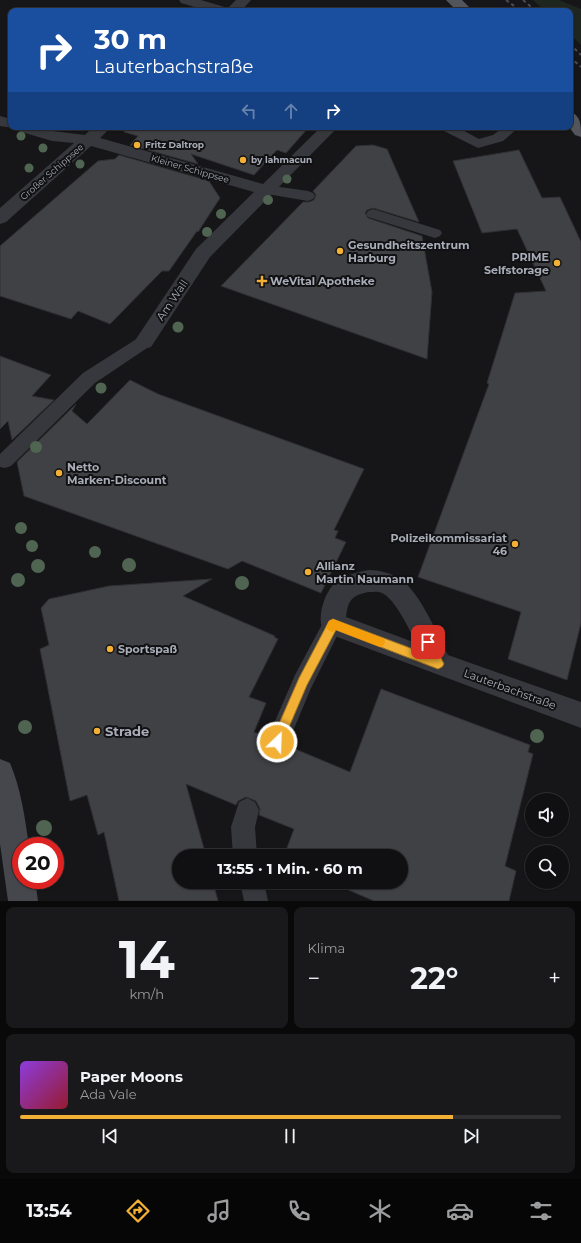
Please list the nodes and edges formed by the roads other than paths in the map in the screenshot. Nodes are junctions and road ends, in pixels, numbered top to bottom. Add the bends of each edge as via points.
1 (186, 0) edge
2 (454, 0) edge
3 (213, 8) edge
4 (463, 8) edge
5 (573, 121) edge
6 (31, 130) edge
7 (100, 130) edge
8 (327, 130) edge
9 (452, 130) edge
10 (508, 130) edge
11 (581, 132) edge
12 (88, 140) junction
13 (266, 190) junction
14 (308, 196) dead end
15 (373, 214) dead end
16 (0, 218) edge
17 (435, 233) dead end
18 (144, 342) joint
19 (5, 461) dead end
20 (333, 624) junction
21 (438, 664) junction
22 (581, 715) edge
23 (277, 742) dead end
24 (0, 773) edge
25 (247, 810) dead end
26 (245, 849) edge
27 (253, 889) edge
28 (23, 901) edge
29 (256, 901) edge

1 - 3 street
2 - 4 main road
5 - 11 main road
6 - 12 street, Kleiner Schippsee via 52,136
7 - 12 street, Großer Schippsee
8 - 13 street, Am Wall
9 - 10 lane via 478,144 498,138
12 - 13 street, Kleiner Schippsee
12 - 16 street, Großer Schippsee
13 - 14 lane
13 - 18 street, Am Wall via 203,253
15 - 17 lane
18 - 19 lane, Am Wall via 89,378
20 - 21 street, Lauterbachstraße
20 - 21 street via 335,604 340,593 359,582 380,582 392,587 404,600
20 - 23 lane via 303,682
21 - 22 street, Lauterbachstraße
24 - 28 main road via 10,814
25 - 26 lane via 243,827
27 - 29 lane

